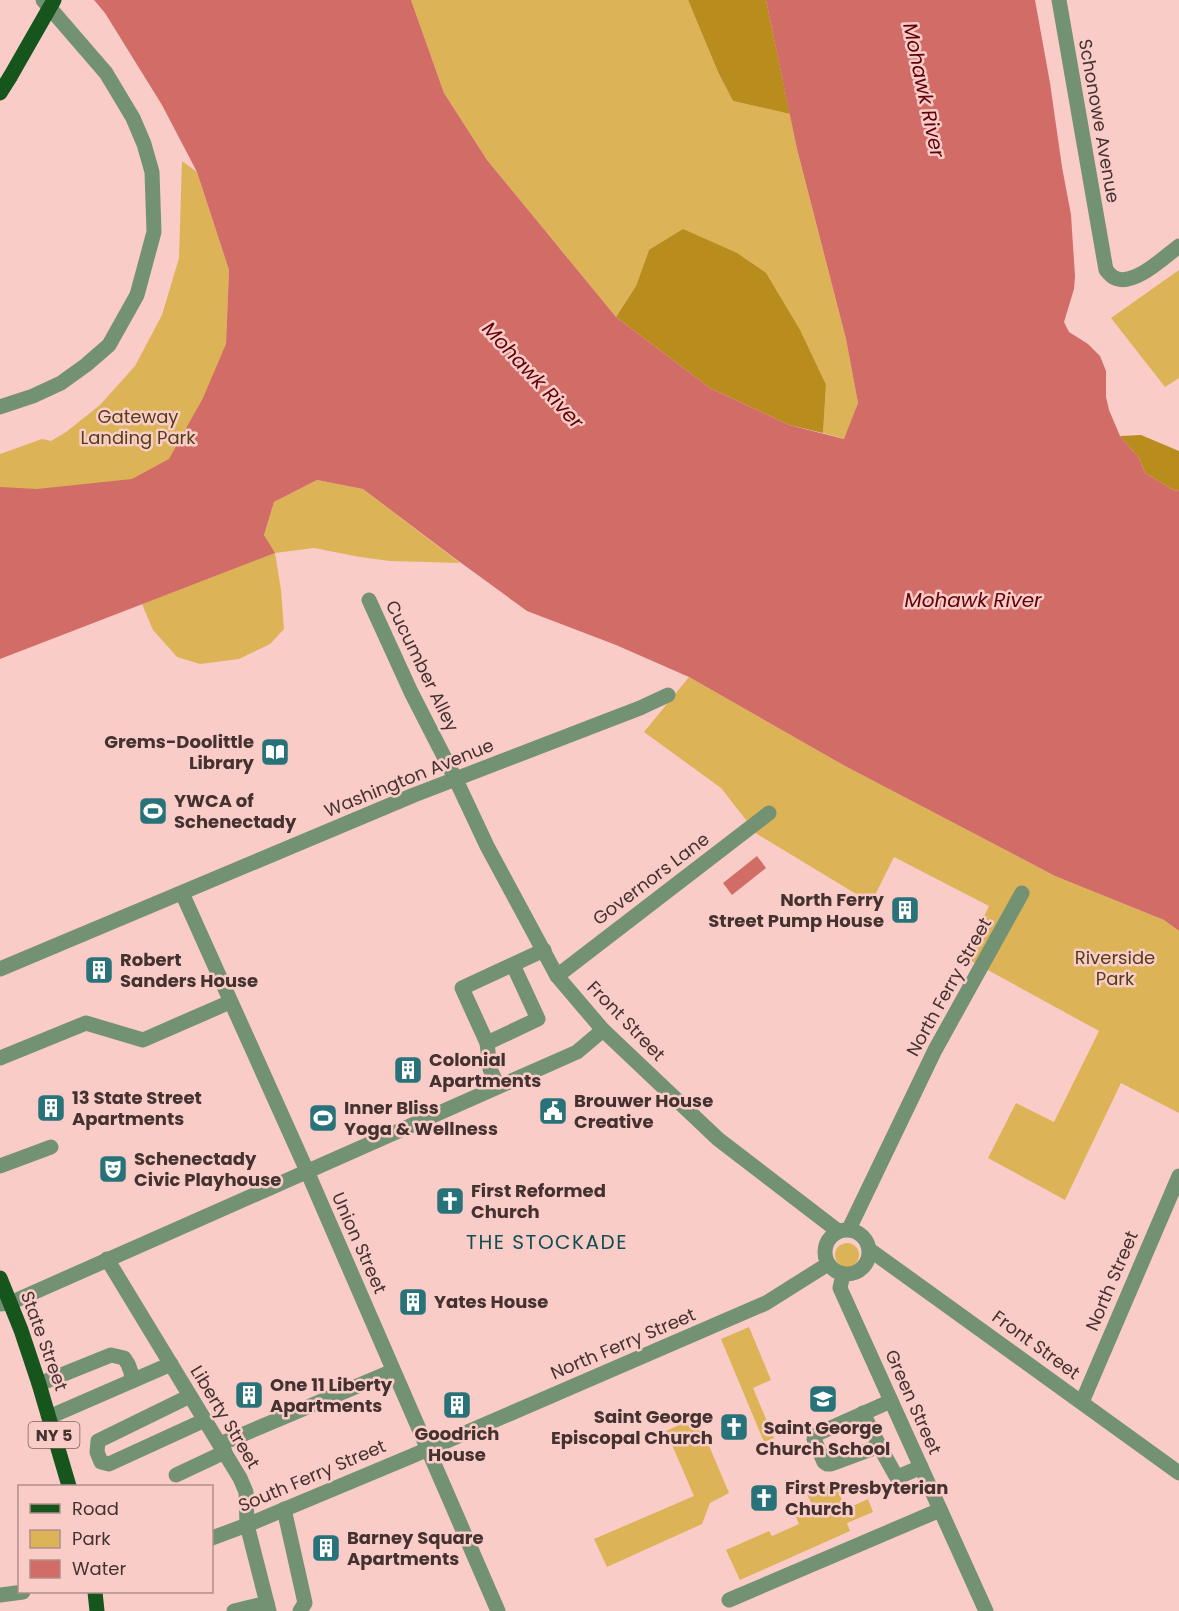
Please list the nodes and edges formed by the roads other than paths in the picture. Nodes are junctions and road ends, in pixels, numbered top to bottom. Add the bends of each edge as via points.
1 (44, 0) edge
2 (54, 0) edge
3 (1059, 0) edge
4 (0, 93) edge
5 (1179, 246) edge
6 (0, 407) edge
7 (369, 600) dead end
8 (668, 695) dead end
9 (456, 780) junction
10 (768, 813) dead end
11 (182, 893) junction
12 (1022, 893) dead end
13 (544, 950) junction
14 (513, 964) junction
15 (0, 969) edge
16 (557, 976) junction
17 (231, 1002) junction
18 (603, 1030) junction
19 (488, 1043) junction
20 (0, 1058) edge
21 (498, 1086) junction
22 (51, 1147) dead end
23 (0, 1166) edge
24 (306, 1171) junction
25 (1179, 1176) edge
26 (844, 1230) junction
27 (870, 1250) junction
28 (107, 1259) junction
29 (828, 1264) junction
30 (843, 1274) junction
31 (0, 1278) edge
32 (5, 1303) edge
33 (171, 1364) junction
34 (393, 1371) junction
35 (132, 1381) junction
36 (39, 1384) junction
37 (190, 1396) junction
38 (891, 1401) junction
39 (1082, 1402) junction
40 (863, 1413) junction
41 (49, 1417) junction
42 (205, 1420) junction
43 (880, 1447) junction
44 (222, 1448) junction
45 (427, 1449) junction
46 (921, 1467) junction
47 (1179, 1473) edge
48 (176, 1475) dead end
49 (69, 1485) edge
50 (284, 1509) junction
51 (940, 1510) junction
52 (248, 1525) junction
53 (213, 1538) edge
54 (18, 1592) edge
55 (95, 1593) edge
56 (0, 1594) edge
57 (729, 1600) dead end
58 (268, 1607) edge
59 (97, 1611) edge
60 (234, 1611) edge
61 (300, 1611) edge
62 (498, 1611) edge
63 (986, 1611) edge

1 - 6 street via 106,73 133,118 152,172 154,232 137,295 108,345 61,383
2 - 4 main road, bridge
3 - 5 street, Schonowe Avenue via 1106,270 1113,278 1124,280 1140,275
7 - 9 street, Cucumber Alley
8 - 9 street, Washington Avenue
9 - 11 street, Washington Avenue
9 - 13 street, Front Street
10 - 16 street, Governors Lane
11 - 15 street, Washington Avenue
11 - 17 street, Union Street
12 - 26 street, North Ferry Street via 935,1050
13 - 14 street
13 - 16 street, Front Street
14 - 19 street via 538,1019
14 - 19 street via 462,988
16 - 18 street, Front Street
17 - 20 street via 143,1040 86,1023
17 - 24 street, Union Street
18 - 21 street via 577,1052
18 - 26 street, Front Street via 718,1139
19 - 21 street via 490,1069
21 - 24 street
22 - 23 street
24 - 28 street
24 - 34 street, Union Street
25 - 39 street, North Street
26 - 27 street, Front Street via 857,1231
26 - 29 street via 831,1235 827,1242
27 - 30 street via 862,1269
27 - 39 street, Front Street
28 - 32 street
28 - 33 street, Liberty Street
29 - 30 street
29 - 45 street, North Ferry Street via 766,1303
30 - 38 street, Green Street via 840,1288
31 - 32 main road, State Street / NY 5
32 - 36 main road, State Street / NY 5 via 21,1330
33 - 35 street
33 - 37 street, Liberty Street
34 - 44 street
34 - 45 street, Union Street
35 - 36 street via 124,1359 111,1355
35 - 41 street
36 - 41 main road, State Street / NY 5
37 - 42 street, Liberty Street
37 - 42 street via 98,1441 101,1462 109,1464
38 - 40 street
38 - 46 street, Green Street
39 - 47 street, Front Street
40 - 43 street
40 - 43 street via 817,1434 813,1439 815,1445 824,1462 831,1464
41 - 49 main road, State Street / NY 5
42 - 44 street, Liberty Street
43 - 46 street via 898,1477
44 - 48 street
44 - 52 street, Liberty Street via 246,1492
45 - 50 street, South Ferry Street
45 - 62 street, Union Street
46 - 51 street, Green Street
50 - 52 street, South Ferry Street
50 - 61 street via 305,1603
51 - 57 street
51 - 63 street, Green Street
52 - 53 street, South Ferry Street
52 - 58 street, Liberty Street
54 - 56 street
55 - 59 main road
58 - 60 street

